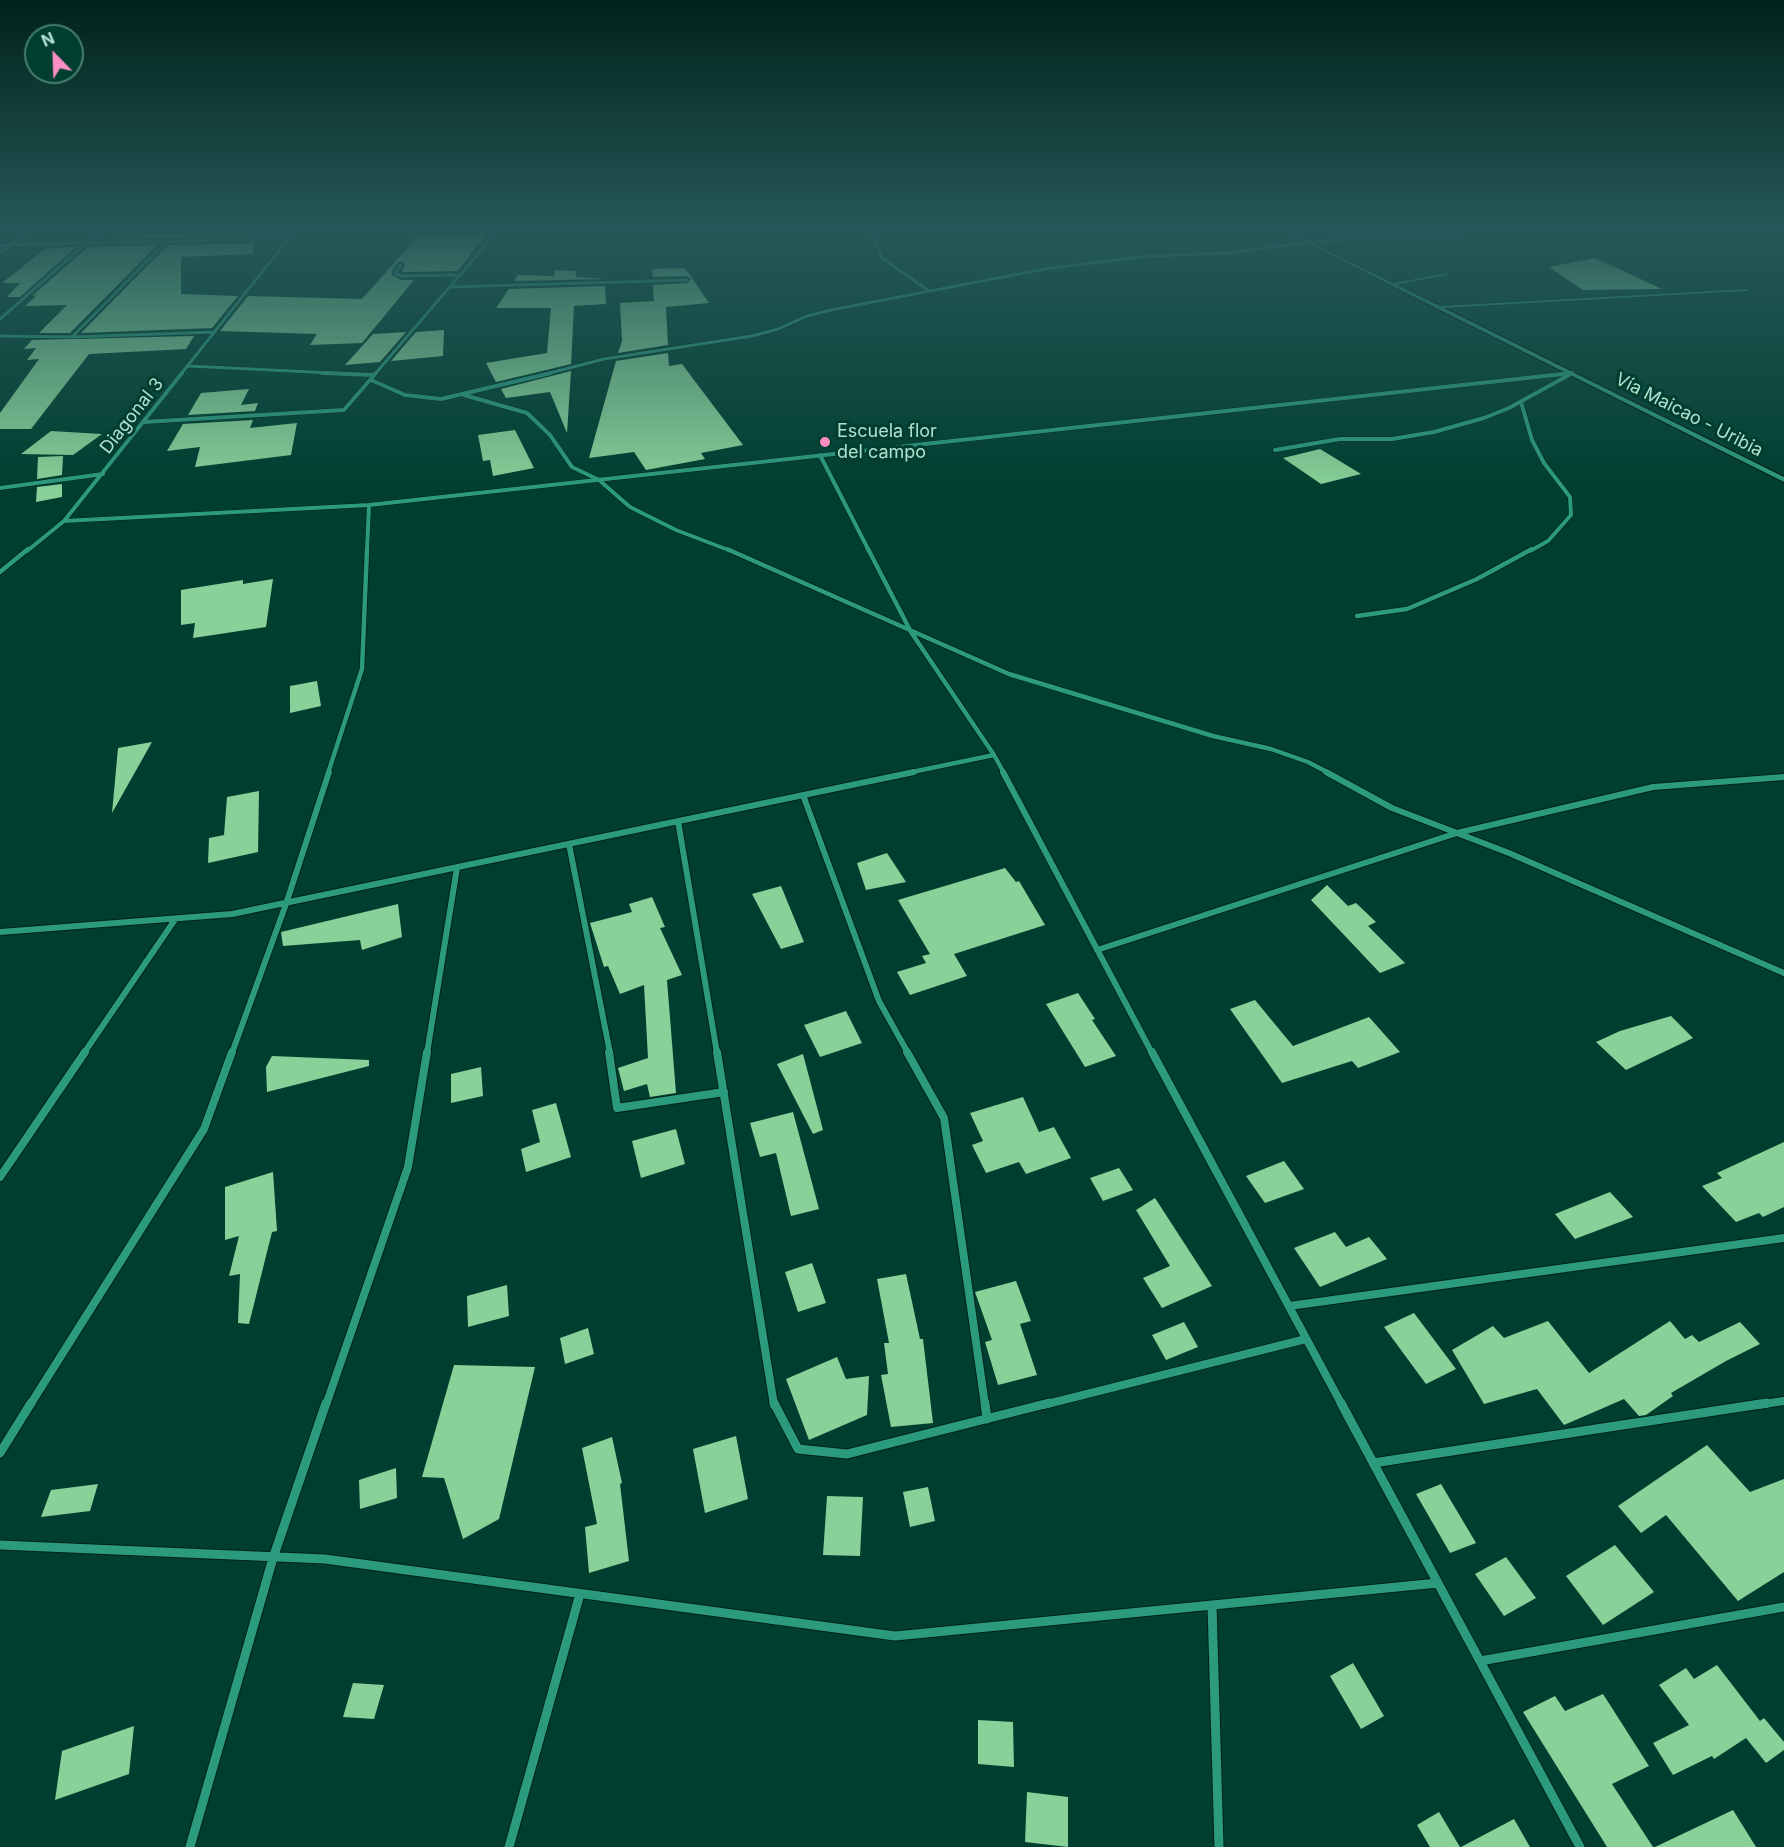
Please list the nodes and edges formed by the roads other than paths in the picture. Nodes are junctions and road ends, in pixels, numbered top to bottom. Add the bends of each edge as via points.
1 (91, 319) edge
2 (225, 319) edge
3 (423, 319) edge
4 (800, 319) edge
5 (1464, 319) edge
6 (215, 332) junction
7 (0, 336) edge
8 (73, 337) junction
9 (188, 366) junction
10 (1572, 373) junction
11 (372, 378) junction
12 (464, 395) junction
13 (1521, 402) junction
14 (144, 422) junction
15 (1275, 450) dead end
16 (820, 455) junction
17 (104, 474) junction
18 (599, 480) junction
19 (1784, 480) edge
20 (0, 488) edge
21 (369, 505) junction
22 (64, 521) junction
23 (0, 572) edge
24 (1357, 616) dead end
25 (911, 632) junction
26 (994, 755) junction
27 (1784, 777) edge
28 (803, 795) junction
29 (678, 822) junction
30 (1457, 833) junction
31 (569, 844) junction
32 (457, 868) junction
33 (286, 904) junction
34 (174, 921) junction
35 (0, 932) edge
36 (1097, 950) junction
37 (1784, 973) edge
38 (724, 1092) junction
39 (0, 1177) edge
40 (1784, 1238) edge
41 (1289, 1306) junction
42 (1306, 1339) junction
43 (1784, 1401) edge
44 (987, 1419) junction
45 (0, 1453) edge
46 (1373, 1463) junction
47 (0, 1545) edge
48 (273, 1558) junction
49 (1438, 1583) junction
50 (580, 1594) junction
51 (1212, 1605) junction
52 (1784, 1607) edge
53 (1480, 1661) junction
54 (190, 1847) edge
55 (509, 1847) edge
56 (1219, 1847) edge
57 (1580, 1847) edge

1 - 8 street
2 - 6 street, Diagonal 3
3 - 11 street
4 - 12 street via 752,336 604,359
5 - 10 street, Vía Maicao - Uribia
6 - 8 street
6 - 9 street, Diagonal 3
7 - 8 street
9 - 11 street
9 - 14 street, Diagonal 3
10 - 13 street
10 - 16 street
10 - 19 street, Vía Maicao - Uribia
11 - 12 street via 405,395 425,399
11 - 14 street via 344,410
12 - 18 street via 527,413 550,435 572,467
13 - 15 street via 1484,418 1434,432 1392,439 1340,439
13 - 24 street via 1532,440 1570,497 1571,515 1548,541 1477,579 1407,609
14 - 17 street, Diagonal 3
16 - 18 street
16 - 25 street
17 - 20 street
17 - 22 street, Diagonal 3
18 - 21 street
18 - 25 street via 630,507 658,521 732,550
21 - 22 street
21 - 33 street via 362,669
22 - 23 street, Diagonal 3
25 - 26 street
25 - 30 street via 1008,674 1308,762 1392,808
26 - 28 street
26 - 36 street
27 - 30 street via 1653,787
28 - 29 street
28 - 44 street via 879,1001 944,1118
29 - 31 street
29 - 38 street
30 - 36 street
30 - 37 street
31 - 32 street
31 - 38 street via 617,1108
32 - 33 street
32 - 48 street via 408,1167
33 - 34 street
33 - 45 street via 204,1129
34 - 35 street
34 - 39 street
36 - 41 street
38 - 44 street via 774,1405 798,1449 847,1454
40 - 41 street
41 - 42 street
42 - 44 street
42 - 46 street
43 - 46 street
46 - 49 street
47 - 48 street
48 - 50 street via 325,1559
48 - 54 street
49 - 51 street
49 - 53 street
50 - 51 street via 895,1636
50 - 55 street
51 - 56 street
52 - 53 street
53 - 57 street

